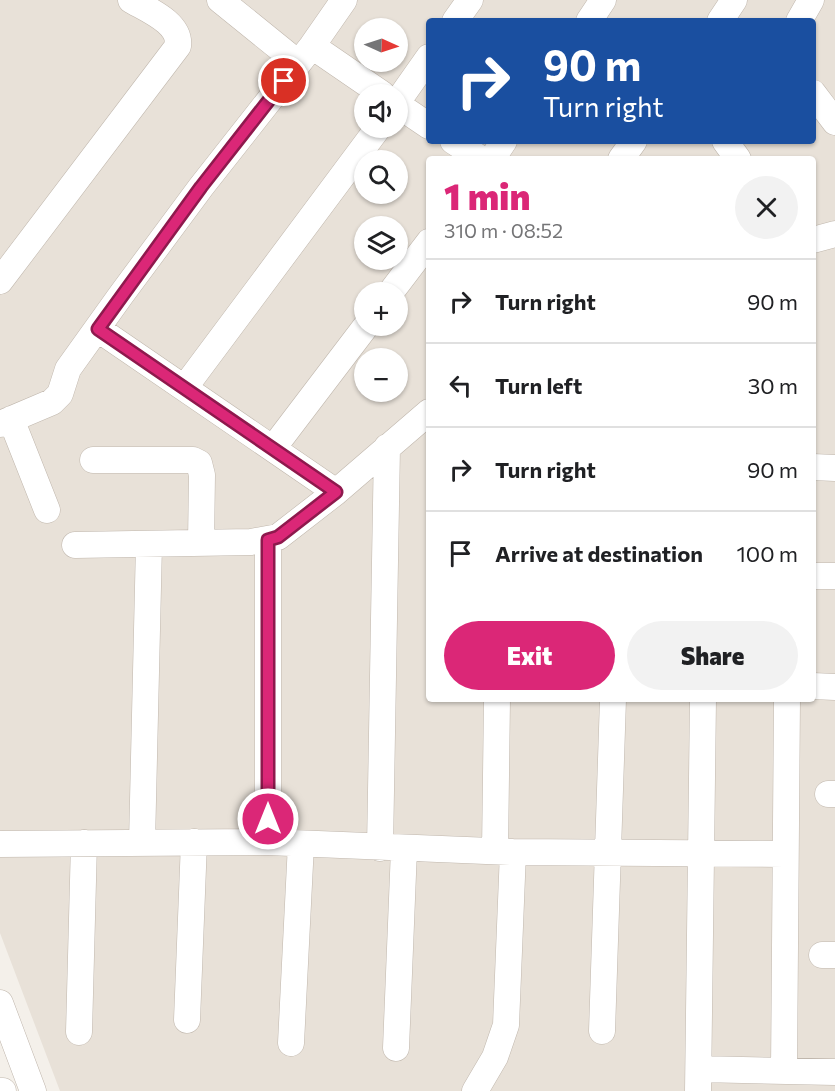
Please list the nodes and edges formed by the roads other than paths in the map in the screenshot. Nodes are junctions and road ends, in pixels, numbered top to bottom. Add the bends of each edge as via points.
1 (131, 0) edge
2 (220, 0) edge
3 (344, 0) edge
4 (470, 0) edge
5 (603, 0) edge
6 (734, 0) edge
7 (810, 0) edge
8 (457, 18) edge
9 (591, 18) edge
10 (722, 18) edge
11 (801, 18) edge
12 (305, 54) junction
13 (426, 61) edge
14 (363, 84) edge
15 (408, 88) edge
16 (816, 97) edge
17 (408, 110) edge
18 (835, 122) edge
19 (426, 124) edge
20 (371, 138) edge
21 (458, 144) edge
22 (476, 156) edge
23 (835, 234) edge
24 (816, 239) edge
25 (426, 246) edge
26 (0, 281) edge
27 (399, 282) edge
28 (98, 329) junction
29 (358, 336) edge
30 (185, 387) junction
31 (426, 414) edge
32 (6, 421) edge
33 (274, 447) junction
34 (387, 447) junction
35 (93, 460) dead end
36 (816, 467) edge
37 (835, 468) edge
38 (336, 492) junction
39 (47, 510) dead end
40 (268, 540) junction
41 (201, 543) junction
42 (149, 544) junction
43 (75, 545) dead end
44 (816, 576) edge
45 (835, 576) edge
46 (816, 686) edge
47 (835, 687) edge
48 (497, 702) edge
49 (613, 702) edge
50 (704, 702) edge
51 (787, 702) edge
52 (194, 842) junction
53 (268, 842) junction
54 (84, 843) junction
55 (142, 843) junction
56 (0, 844) edge
57 (301, 844) junction
58 (392, 848) junction
59 (504, 852) junction
60 (608, 853) junction
61 (703, 854) junction
62 (784, 854) junction
63 (0, 1003) edge
64 (187, 1020) dead end
65 (602, 1031) dead end
66 (79, 1032) dead end
67 (291, 1043) dead end
68 (396, 1048) dead end
69 (784, 1071) junction
70 (829, 1079) edge
71 (699, 1080) edge
72 (33, 1091) edge
73 (475, 1091) edge

1 - 26 street via 171,25 177,32 178,46
2 - 12 street
3 - 12 street
4 - 8 street
5 - 9 street
6 - 10 street
7 - 11 street
12 - 14 street
12 - 28 street via 201,187
13 - 15 street
16 - 18 street
17 - 19 street
20 - 30 street
21 - 22 street
23 - 24 street
25 - 27 street
28 - 30 street
28 - 32 street via 68,369 57,398
29 - 33 street
30 - 33 street
31 - 34 street
32 - 39 street
33 - 38 street
34 - 38 street
34 - 58 street
35 - 41 street via 199,463
36 - 37 street
38 - 40 street via 278,537
40 - 41 street
40 - 53 street
41 - 42 street
42 - 43 street
42 - 55 street
44 - 45 street
46 - 47 street
48 - 59 street
49 - 60 street
50 - 61 street
51 - 62 street
52 - 53 street
52 - 55 street
52 - 64 street
53 - 57 street
54 - 55 street
54 - 56 street
54 - 66 street
57 - 58 street
57 - 67 street
58 - 59 street
58 - 68 street
59 - 60 street
59 - 73 street via 506,1025 495,1057
60 - 61 street
60 - 65 street
61 - 62 street
61 - 71 street
62 - 69 street
63 - 72 street
69 - 70 street
69 - 71 street

